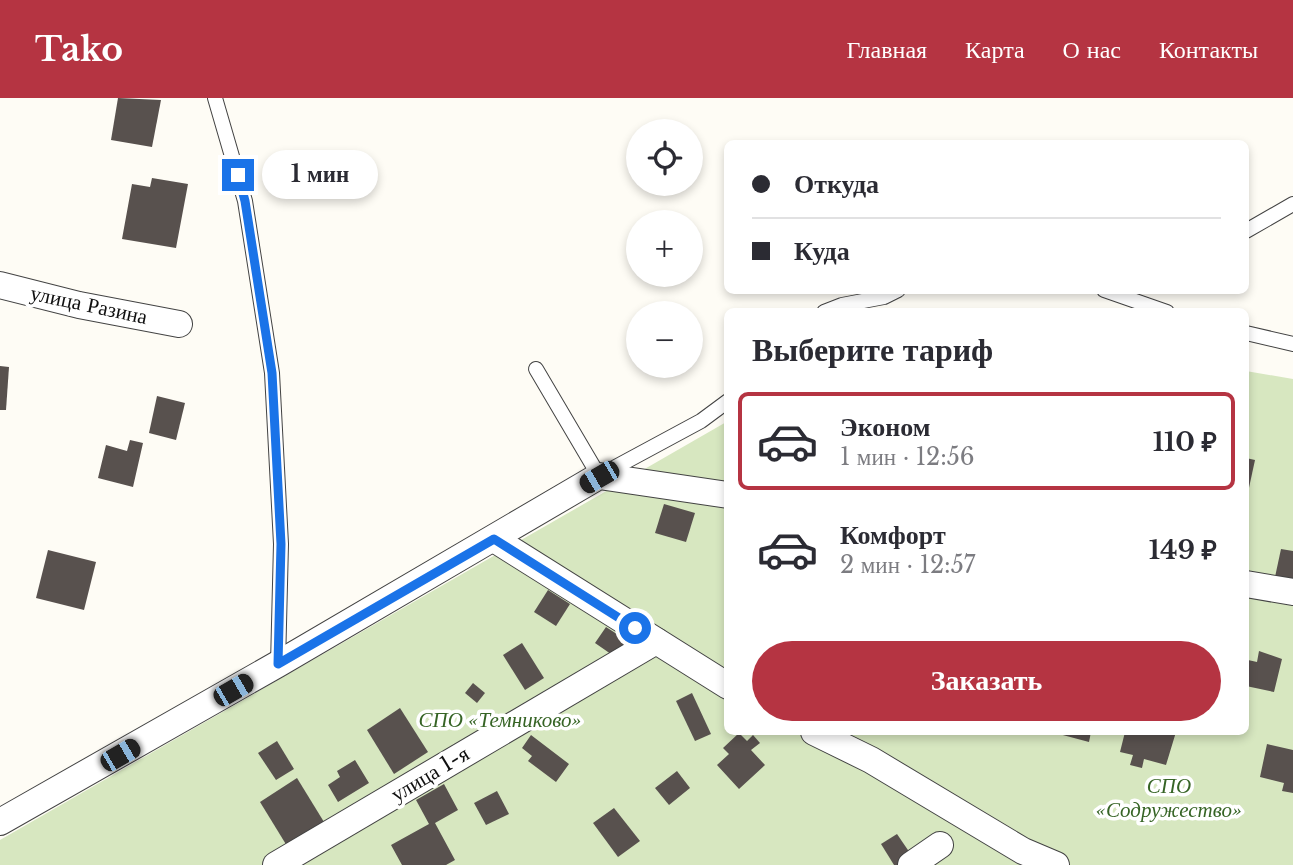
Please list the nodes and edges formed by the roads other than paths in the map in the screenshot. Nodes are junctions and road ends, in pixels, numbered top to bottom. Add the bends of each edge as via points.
1 (215, 98) edge
2 (1293, 204) edge
3 (1249, 229) edge
4 (0, 285) edge
5 (889, 294) edge
6 (1118, 294) edge
7 (834, 308) edge
8 (1156, 308) edge
9 (179, 324) dead end
10 (1249, 334) edge
11 (1293, 344) edge
12 (536, 369) dead end
13 (724, 404) edge
14 (599, 477) junction
15 (724, 494) edge
16 (494, 539) junction
17 (1249, 585) edge
18 (1293, 592) edge
19 (656, 641) junction
20 (278, 664) junction
21 (724, 684) edge
22 (820, 735) edge
23 (0, 822) edge
24 (940, 845) dead end
25 (276, 865) edge
26 (911, 865) edge
27 (1056, 865) edge

1 - 20 lane via 245,201 272,373 281,544
2 - 3 lane
4 - 9 street, улица Разина
5 - 7 lane
6 - 8 lane
10 - 11 lane
12 - 14 lane
13 - 14 lane
14 - 15 street
14 - 16 street
16 - 19 street
16 - 20 street
17 - 18 street
19 - 21 street
19 - 25 street, улица 1-я
20 - 23 street
22 - 27 street
24 - 26 street

